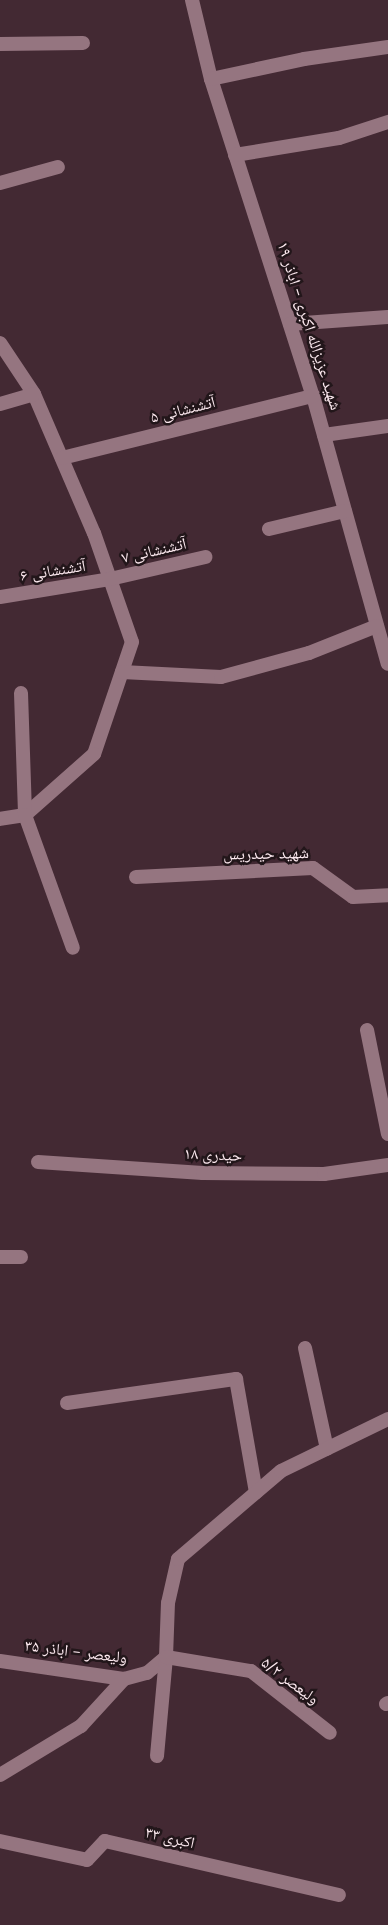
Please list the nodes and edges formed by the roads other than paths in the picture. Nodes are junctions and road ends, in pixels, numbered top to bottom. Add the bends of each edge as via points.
1 (192, 0) edge
2 (84, 42) dead end
3 (0, 44) edge
4 (388, 47) edge
5 (211, 79) junction
6 (388, 122) edge
7 (236, 155) junction
8 (58, 167) dead end
9 (0, 183) edge
10 (388, 317) edge
11 (290, 324) junction
12 (0, 343) edge
13 (34, 394) junction
14 (313, 396) junction
15 (0, 404) edge
16 (388, 426) edge
17 (324, 435) junction
18 (62, 458) junction
19 (345, 511) junction
20 (269, 529) dead end
21 (205, 557) dead end
22 (110, 579) junction
23 (0, 596) edge
24 (377, 626) junction
25 (388, 664) edge
26 (122, 672) junction
27 (21, 693) dead end
28 (25, 814) junction
29 (0, 819) edge
30 (136, 877) dead end
31 (388, 895) edge
32 (73, 948) dead end
33 (367, 1030) dead end
34 (388, 1134) edge
35 (38, 1162) dead end
36 (388, 1165) edge
37 (0, 1257) edge
38 (21, 1257) dead end
39 (305, 1348) dead end
40 (67, 1403) dead end
41 (388, 1419) edge
42 (327, 1449) junction
43 (256, 1492) junction
44 (166, 1657) junction
45 (0, 1661) edge
46 (124, 1679) junction
47 (330, 1733) dead end
48 (157, 1756) dead end
49 (0, 1775) edge
50 (0, 1841) edge
51 (339, 1895) dead end

1 - 5 street, شهید عزیزالله اکبری - اباذر ۱۹
2 - 3 street
4 - 5 street via 304,58
5 - 7 street, شهید عزیزالله اکبری - اباذر ۱۹
6 - 7 street via 339,138
7 - 11 street, شهید عزیزالله اکبری - اباذر ۱۹
8 - 9 street
10 - 11 street
11 - 14 street, شهید عزیزالله اکبری - اباذر ۱۹
12 - 13 street
13 - 15 street
13 - 18 street
14 - 17 street, شهید عزیزالله اکبری - اباذر ۱۹
14 - 18 street, آتشنشانی ۵
16 - 17 street
17 - 19 street, شهید عزیزالله اکبری - اباذر ۱۹
18 - 22 street
19 - 20 street
19 - 24 street, شهید عزیزالله اکبری - اباذر ۱۹
21 - 22 street, آتشنشانی ۷
22 - 23 street, آتشنشانی ۶
22 - 26 street via 132,642
24 - 25 street, شهید عزیزالله اکبری - اباذر ۱۹
24 - 26 street via 309,653 222,677
26 - 28 street via 94,754
27 - 28 street
28 - 29 street
28 - 32 street
30 - 31 street, شهید حیدریس via 313,868 353,897
33 - 34 street
35 - 36 street, حیدری ۱۸ via 203,1173 314,1174
37 - 38 street
39 - 42 street
40 - 43 street via 236,1379
41 - 42 street
42 - 43 street via 282,1471
43 - 44 street via 178,1559 168,1604
44 - 46 street, ولیعصر - اباذر ۳۵ via 147,1673
44 - 47 street, ولیعصر ۵/۲ via 251,1671
44 - 48 street
45 - 46 street, ولیعصر - اباذر ۳۵
46 - 49 street via 81,1726
50 - 51 street, اکبری ۳۳ via 87,1860 105,1841

